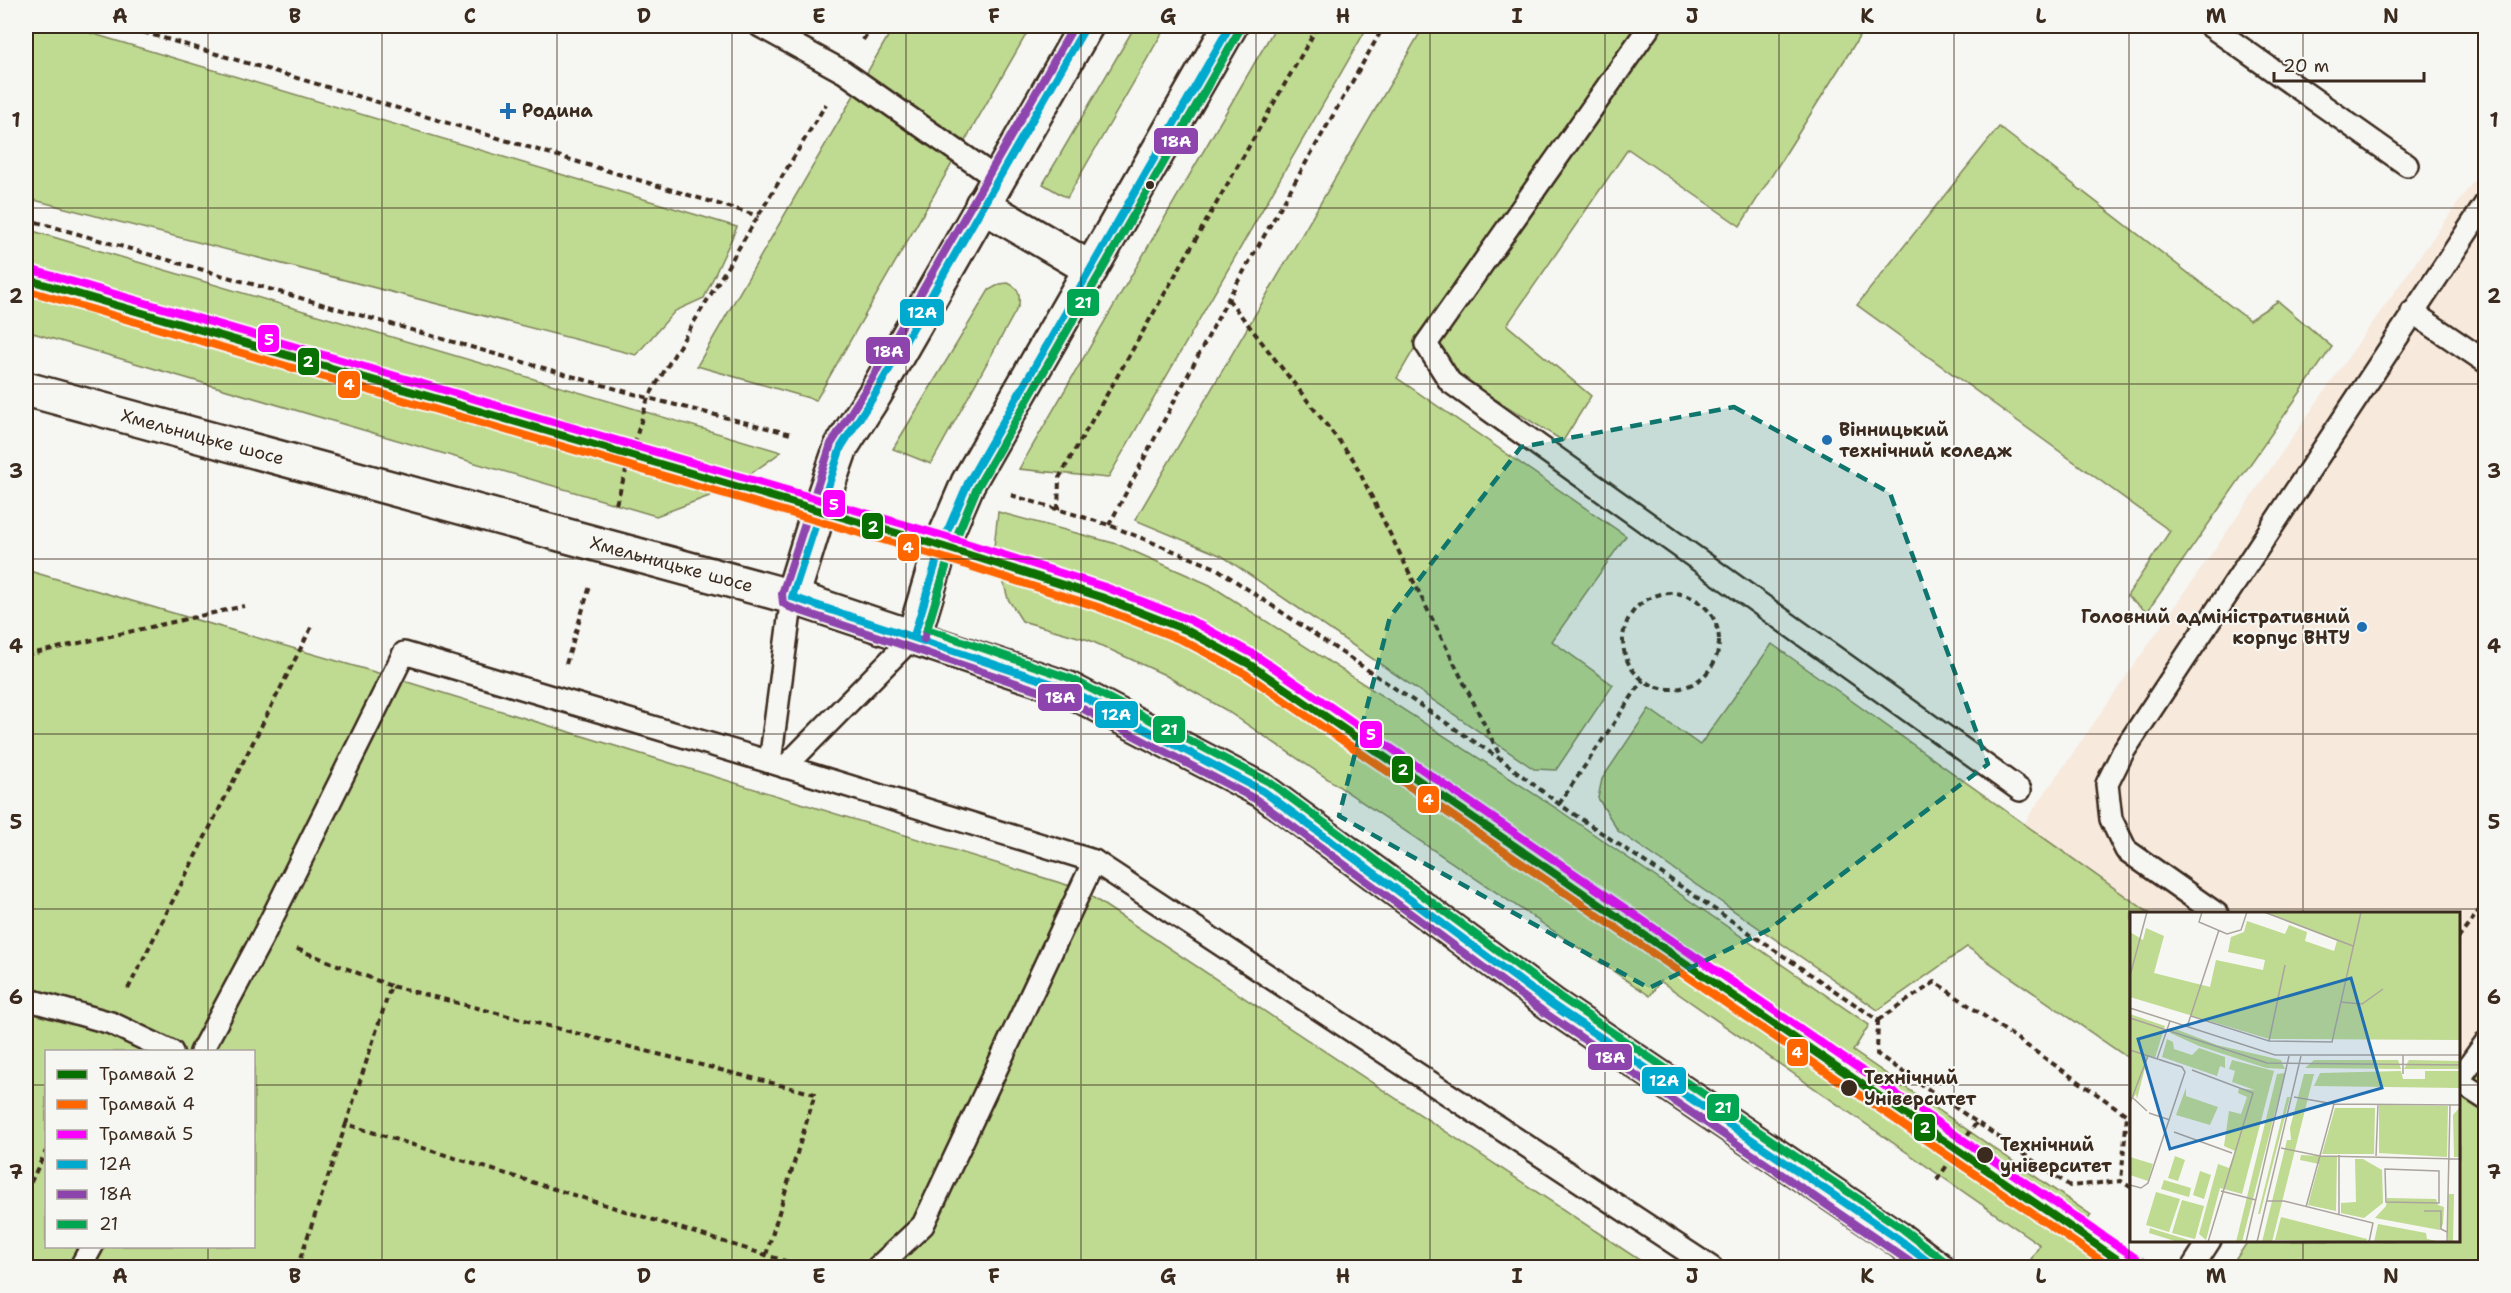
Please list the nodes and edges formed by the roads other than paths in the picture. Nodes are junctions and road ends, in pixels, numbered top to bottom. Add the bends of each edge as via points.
1 (760, 26) edge
2 (1086, 26) edge
3 (1230, 26) edge
4 (1650, 26) edge
5 (2210, 26) edge
6 (2407, 165) dead end
7 (989, 192) junction
8 (2486, 203) edge
9 (1091, 269) junction
10 (2412, 312) junction
11 (2486, 362) edge
12 (26, 389) edge
13 (792, 597) junction
14 (914, 636) junction
15 (778, 764) junction
16 (2020, 790) dead end
17 (1094, 861) junction
18 (2214, 912) edge
19 (26, 999) edge
20 (2486, 1042) edge
21 (168, 1050) edge
22 (202, 1050) edge
23 (2460, 1078) edge
24 (2460, 1082) edge
25 (2486, 1099) edge
26 (2209, 1242) edge
27 (91, 1248) edge
28 (80, 1268) edge
29 (877, 1268) edge
30 (1712, 1268) edge
31 (1937, 1268) edge
32 (2192, 1268) edge

1 - 7 lane via 844,72
2 - 7 main road
3 - 9 main road
4 - 16 lane via 1426,344 1450,382
5 - 6 lane
7 - 9 main road
7 - 13 main road via 841,447
8 - 10 lane
9 - 14 main road via 968,483 941,546
10 - 11 lane
10 - 18 lane via 2123,752 2107,784 2111,819 2126,850
12 - 13 main road, Хмельницьке шосе
13 - 14 main road, Хмельницьке шосе
13 - 15 lane
14 - 15 lane
14 - 31 main road, Хмельницьке шосе via 1068,689 1263,791 1554,1006
15 - 17 lane
15 - 22 lane via 404,653
17 - 29 lane via 923,1225
17 - 30 lane
19 - 21 lane via 111,1023
20 - 23 lane
24 - 25 lane
26 - 32 lane
27 - 28 lane

